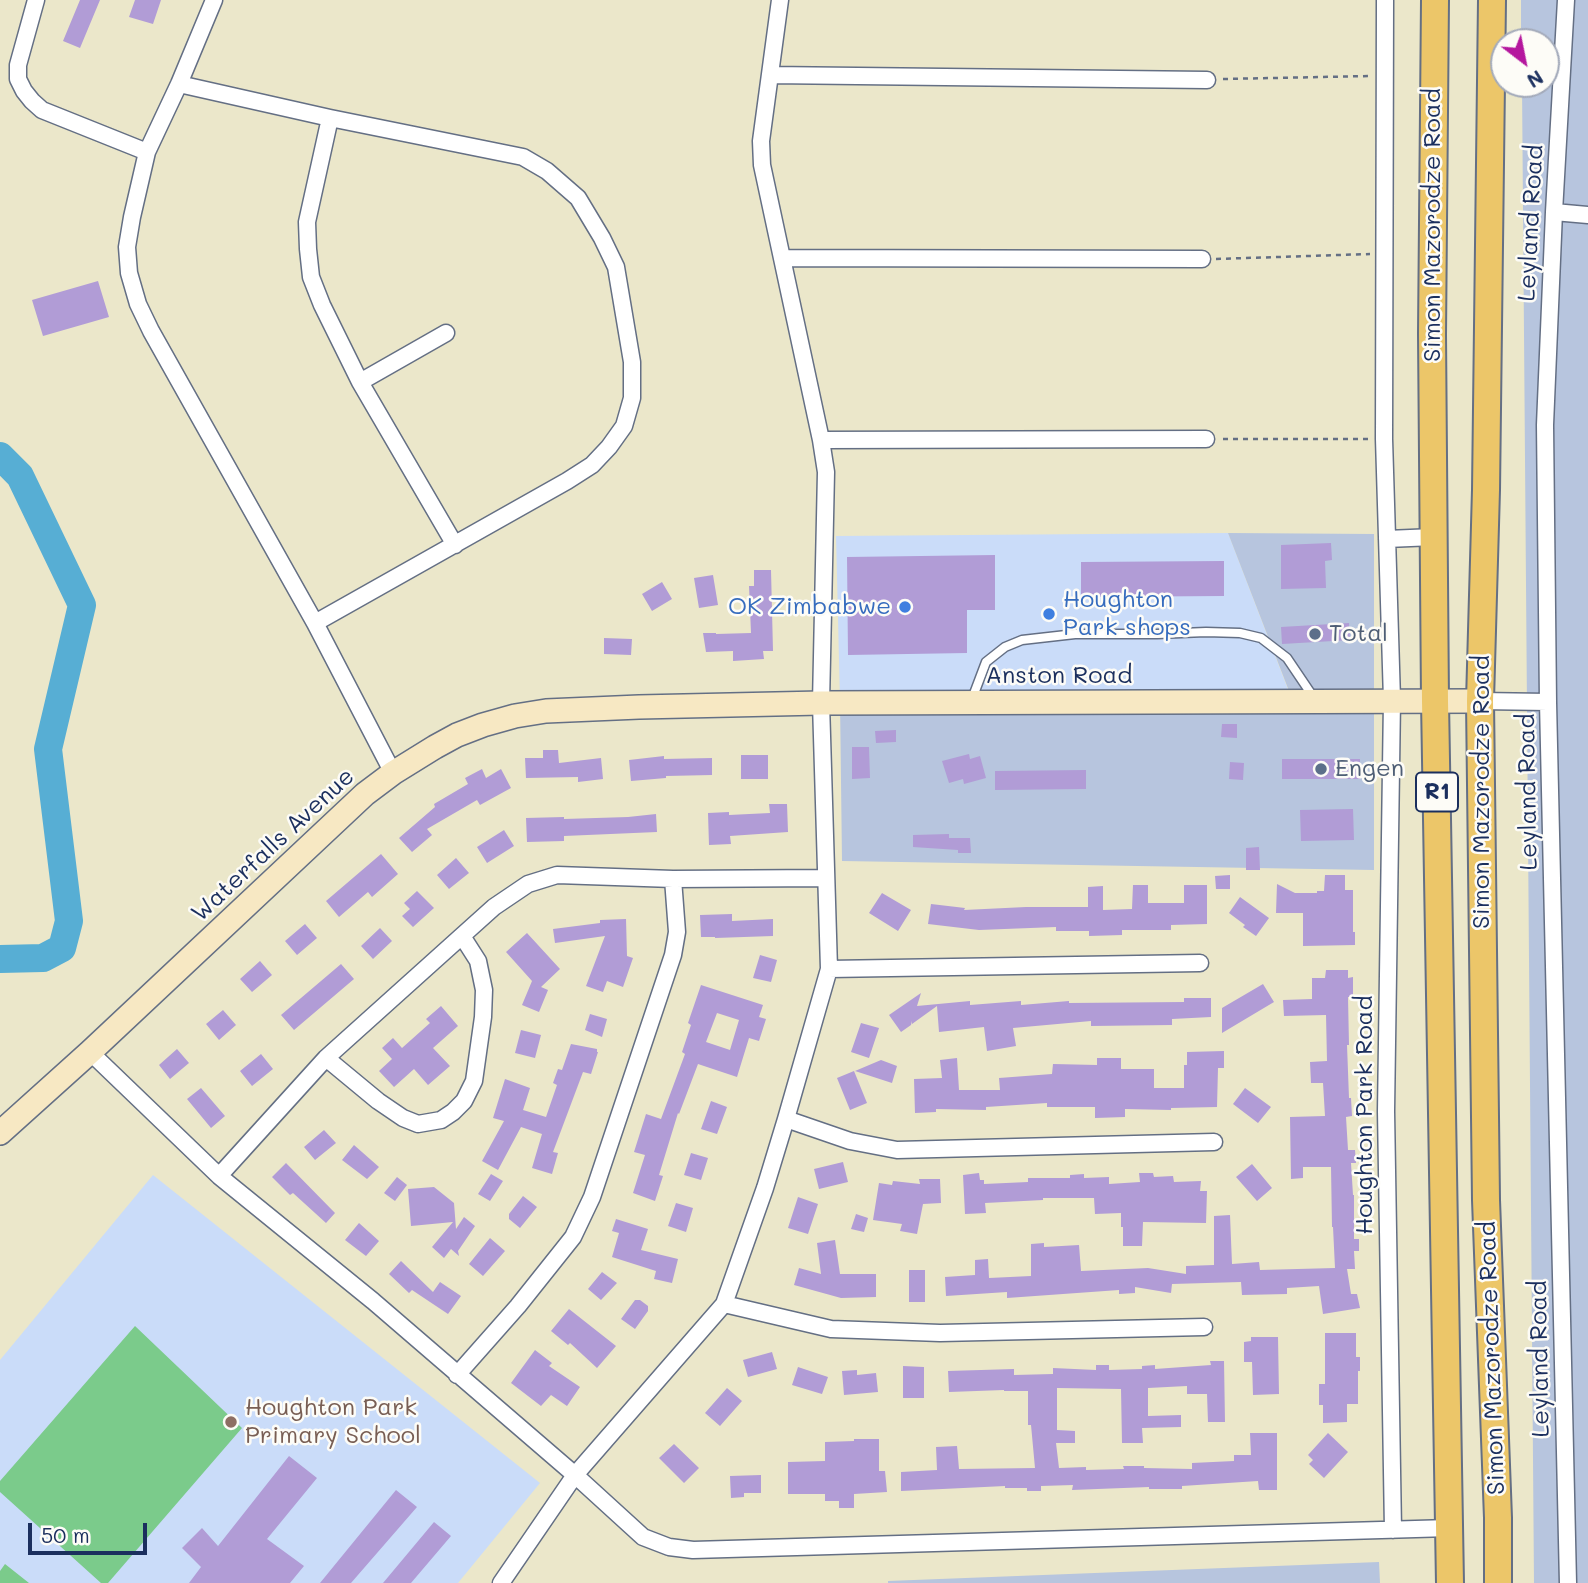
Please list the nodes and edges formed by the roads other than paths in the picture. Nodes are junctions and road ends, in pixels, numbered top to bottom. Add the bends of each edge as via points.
1 (36, 0) edge
2 (215, 0) edge
3 (780, 0) edge
4 (1385, 0) edge
5 (1436, 0) edge
6 (1492, 0) edge
7 (1566, 0) edge
8 (770, 75) junction
9 (1207, 79) road end
10 (179, 83) junction
11 (330, 118) junction
12 (148, 152) junction
13 (1554, 212) junction
14 (1588, 215) edge
15 (782, 258) junction
16 (1202, 260) road end
17 (446, 333) dead end
18 (360, 382) junction
19 (1206, 439) road end
20 (821, 440) junction
21 (1434, 537) junction
22 (1387, 539) junction
23 (455, 545) junction
24 (315, 623) junction
25 (1315, 701) junction
26 (1392, 701) junction
27 (1436, 701) junction
28 (1480, 701) junction
29 (971, 702) junction
30 (1548, 702) junction
31 (821, 703) junction
32 (639, 707) joint
33 (393, 773) junction
34 (826, 878) junction
35 (673, 879) junction
36 (463, 936) junction
37 (1200, 963) dead end
38 (829, 969) junction
39 (90, 1052) junction
40 (326, 1058) junction
41 (786, 1119) junction
42 (0, 1133) edge
43 (1214, 1142) dead end
44 (219, 1176) junction
45 (724, 1304) junction
46 (1205, 1327) dead end
47 (457, 1375) junction
48 (575, 1475) junction
49 (1450, 1528) junction
50 (1393, 1530) junction
51 (501, 1583) edge
52 (1450, 1583) edge
53 (1498, 1583) edge
54 (1567, 1583) edge

1 - 12 street via 18,65 24,91 42,110
2 - 10 street
3 - 8 street
4 - 22 street, Houghton Park Road
5 - 21 highway, Simon Mazorodze Road / R1
6 - 28 highway, Simon Mazorodze Road / R1
7 - 13 street, Leyland Road
8 - 9 street
8 - 15 street via 762,165
10 - 11 street
10 - 12 street
11 - 18 street via 307,222 311,277
11 - 23 street via 523,158 547,171 578,198 616,267 632,362 632,398 624,426 592,465
12 - 24 street via 127,247 138,304
13 - 14 street
13 - 30 street, Leyland Road via 1545,425
15 - 16 street
15 - 20 street
17 - 18 street
18 - 23 street
19 - 20 street
20 - 31 street via 826,472
21 - 22 street
21 - 27 highway, Simon Mazorodze Road / R1
22 - 26 street, Houghton Park Road
23 - 24 street
24 - 33 street
25 - 26 main road, Anston Road
25 - 29 main road, Anston Road
25 - 29 lane via 1287,658 1261,638 1206,632 1022,639 986,662
26 - 27 main road, Anston Road
26 - 50 street, Houghton Park Road via 1386,1111
27 - 28 main road, Anston Road
27 - 49 highway, Simon Mazorodze Road / R1
28 - 30 street
28 - 53 highway, Simon Mazorodze Road / R1 via 1486,1200
29 - 31 main road, Anston Road
30 - 54 street, Leyland Road
31 - 32 main road, Anston Road
31 - 34 street
32 - 33 main road, Waterfalls Avenue via 515,716 457,735
33 - 39 main road, Waterfalls Avenue via 332,822
34 - 35 street
34 - 38 street
35 - 36 street via 558,875 528,884
35 - 47 street via 677,932 673,956 592,1197 573,1237
36 - 40 street
36 - 40 street via 478,961 483,1017 474,1081 453,1112 441,1120 418,1124 403,1118
37 - 38 street
38 - 41 street
39 - 42 main road, Waterfalls Avenue
39 - 44 street
40 - 44 street
41 - 43 street via 850,1141 897,1150
41 - 45 street
44 - 47 street
45 - 46 street via 831,1329 940,1333
45 - 48 street
47 - 48 street
48 - 50 street via 643,1537 693,1550
48 - 51 street
49 - 50 street
49 - 52 highway, Simon Mazorodze Road / R1

